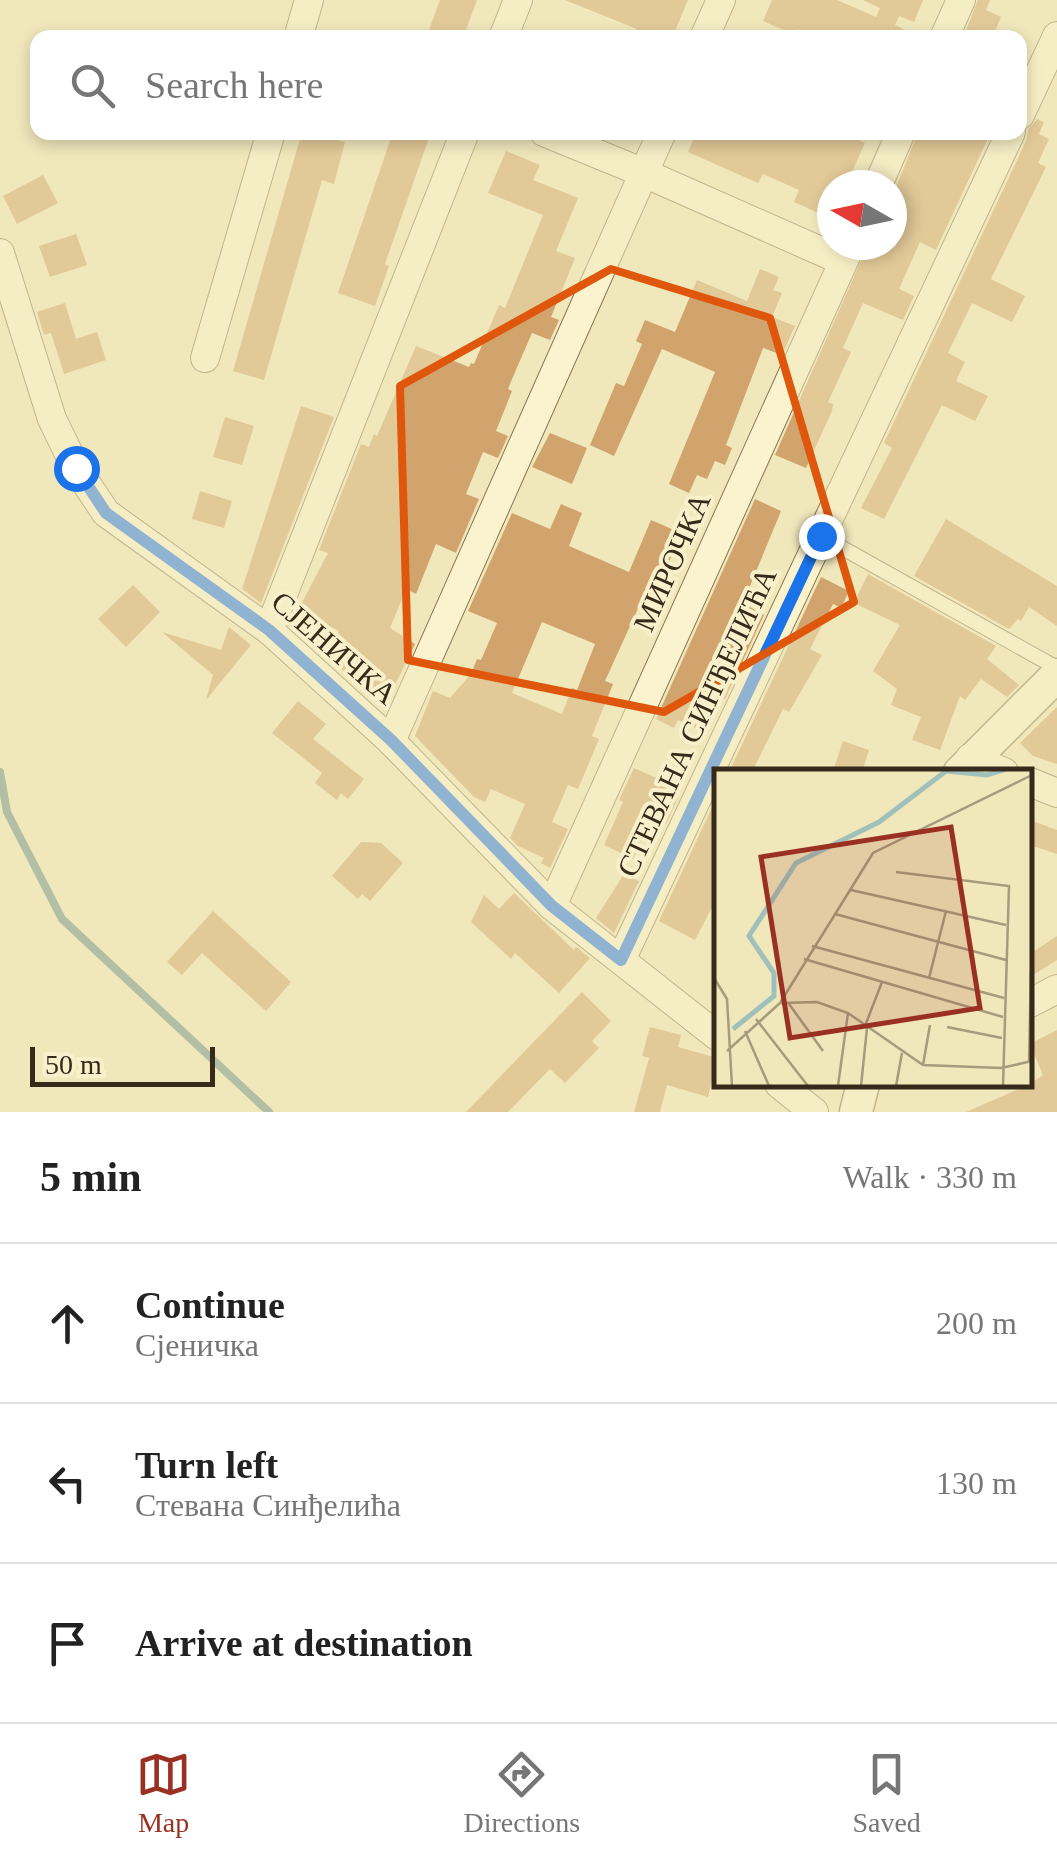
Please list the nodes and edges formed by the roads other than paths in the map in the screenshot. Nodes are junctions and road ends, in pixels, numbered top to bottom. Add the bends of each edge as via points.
1 (309, 0) edge
2 (518, 0) edge
3 (721, 0) edge
4 (961, 0) edge
5 (300, 30) edge
6 (506, 30) edge
7 (708, 30) edge
8 (948, 30) edge
9 (1057, 36) edge
10 (1027, 100) edge
11 (269, 140) edge
12 (463, 140) edge
13 (564, 140) edge
14 (658, 140) edge
15 (898, 140) edge
16 (1007, 140) edge
17 (885, 170) edge
18 (644, 173) junction
19 (817, 241) edge
20 (0, 254) edge
21 (844, 260) edge
22 (205, 358) dead end
23 (821, 536) junction
24 (269, 630) junction
25 (1057, 672) edge
26 (391, 740) junction
27 (965, 765) edge
28 (1032, 783) edge
29 (1057, 793) edge
30 (552, 906) junction
31 (621, 960) junction
32 (1057, 990) edge
33 (1032, 1002) edge
34 (714, 1034) edge
35 (783, 1087) edge
36 (814, 1112) edge

1 - 5 street
2 - 6 street
3 - 7 street
4 - 8 street
9 - 10 street
11 - 22 street
12 - 24 street
13 - 18 street
14 - 18 street
15 - 17 street
16 - 23 street, СТЕВАНА СИНЂЕЛИЋА
18 - 19 street
18 - 26 street
20 - 24 street, СЈЕНИЧКА via 52,419 106,513
21 - 30 street, МИРОЧКА
23 - 25 lane
23 - 31 street, СТЕВАНА СИНЂЕЛИЋА
24 - 26 street, СЈЕНИЧКА
25 - 27 street
26 - 30 street, СЈЕНИЧКА
28 - 29 street
30 - 31 street, СЈЕНИЧКА
31 - 34 street, СЈЕНИЧКА
32 - 33 street
35 - 36 street

